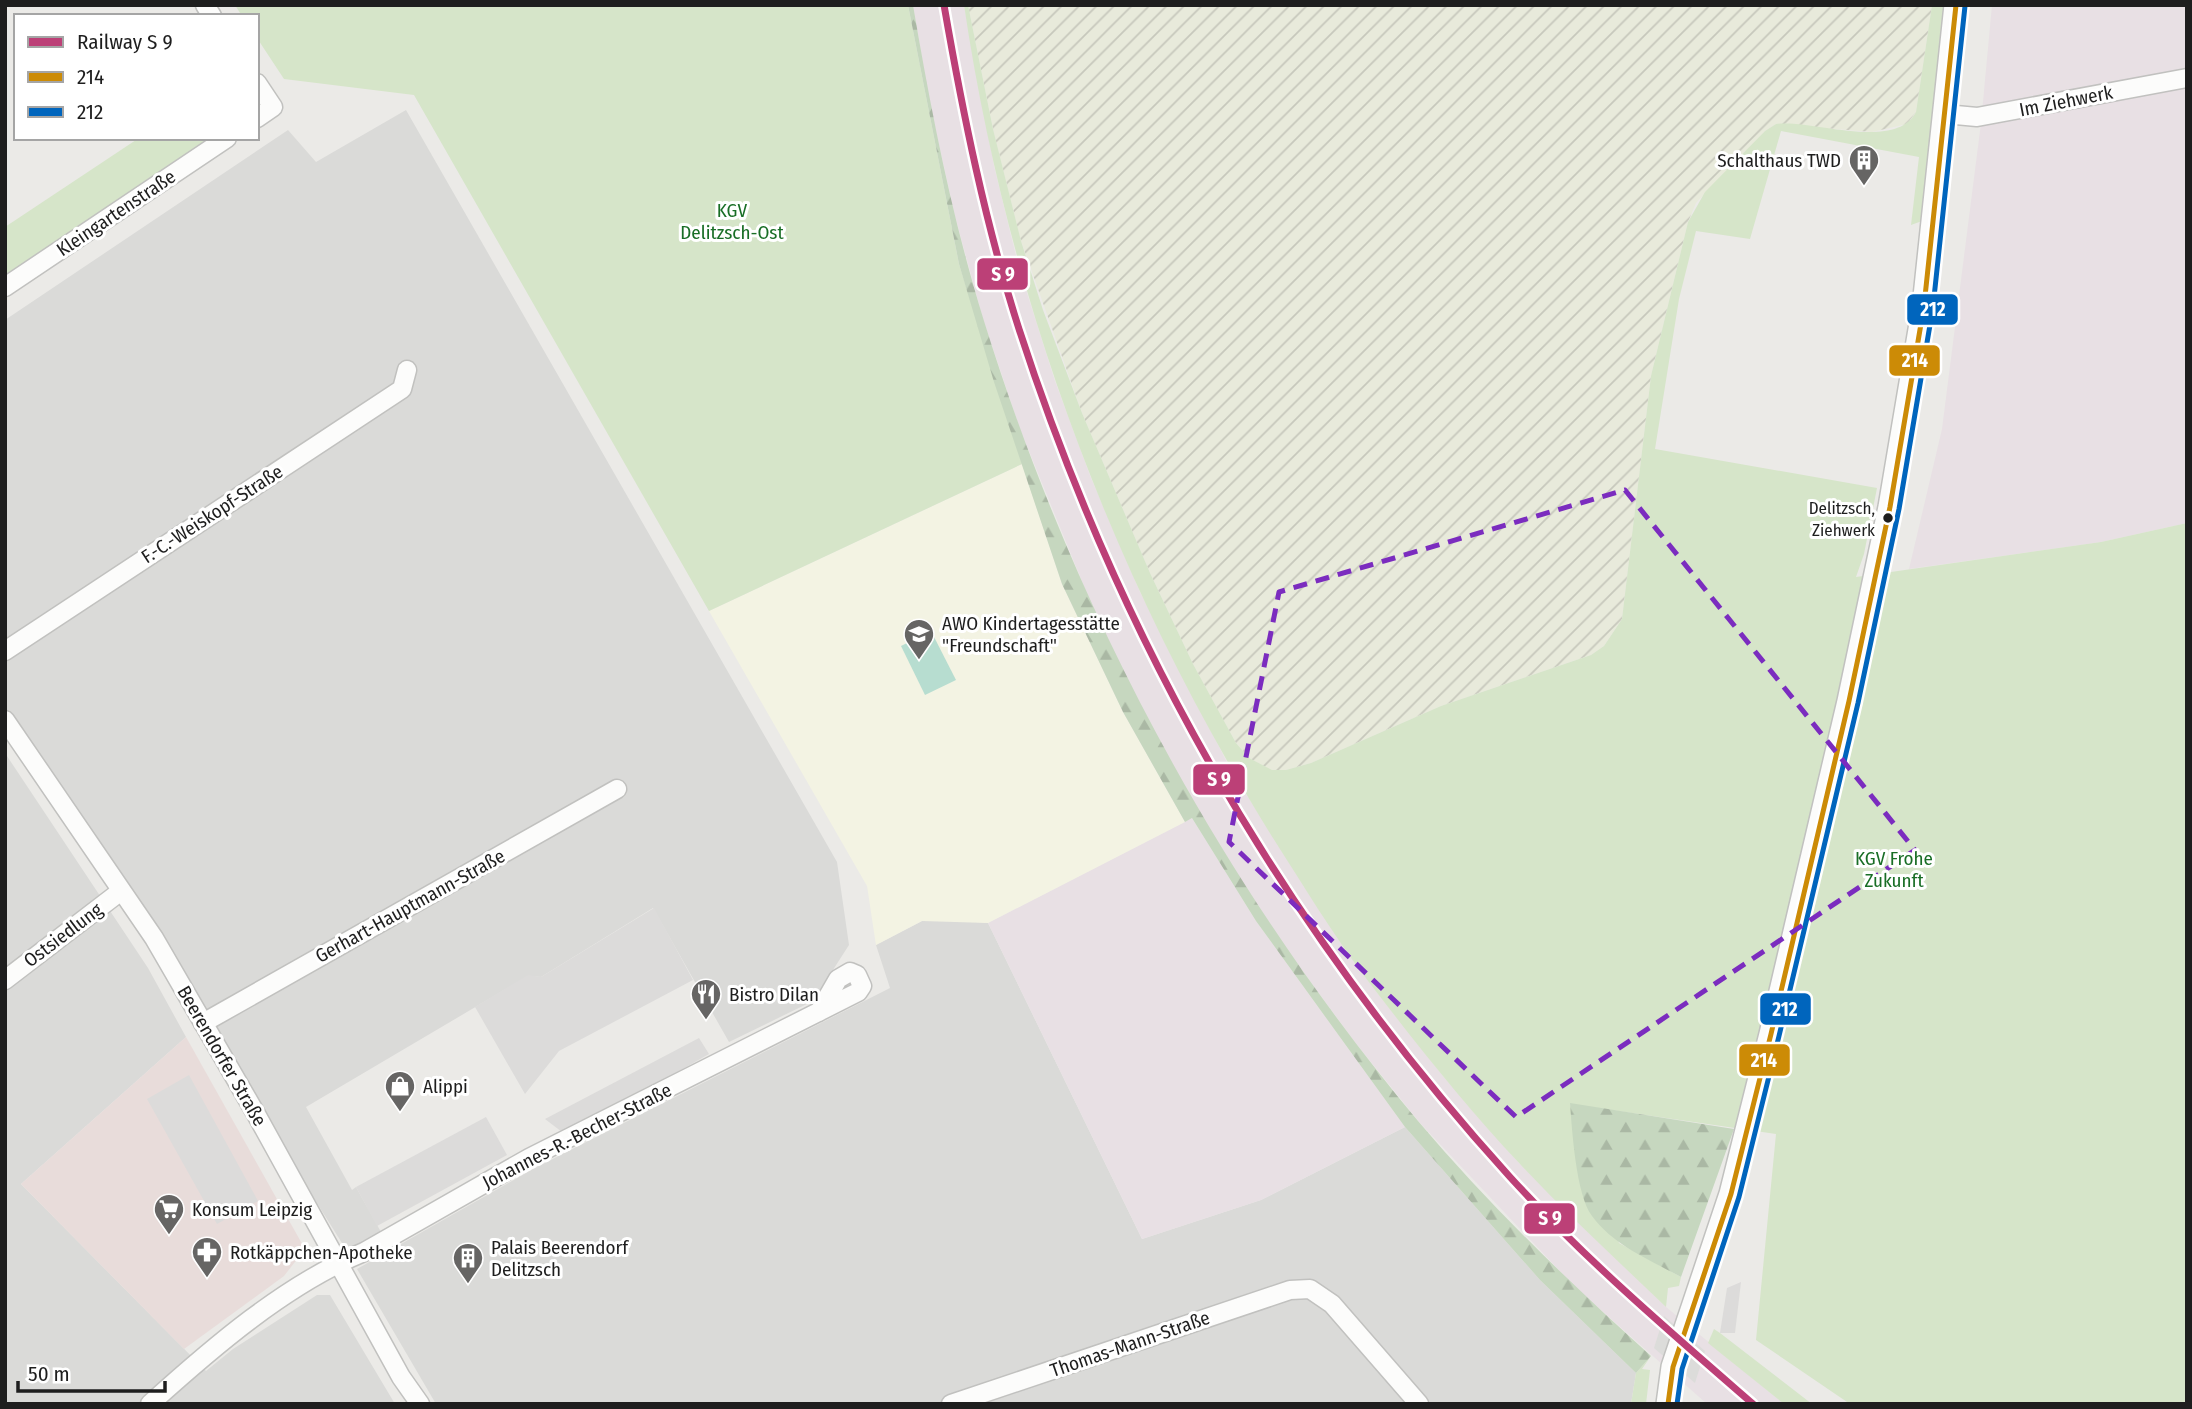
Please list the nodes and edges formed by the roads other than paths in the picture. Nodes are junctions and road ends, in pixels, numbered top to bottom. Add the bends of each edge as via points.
1 (1956, 5) edge
2 (2187, 78) edge
3 (259, 86) edge
4 (1945, 114) junction
5 (259, 117) edge
6 (224, 140) edge
7 (5, 287) edge
8 (407, 370) dead end
9 (5, 651) edge
10 (5, 720) edge
11 (617, 789) dead end
12 (121, 891) junction
13 (5, 980) edge
14 (819, 1012) dead end
15 (204, 1023) junction
16 (337, 1263) junction
17 (150, 1404) edge
18 (420, 1404) edge
19 (951, 1404) edge
20 (1419, 1404) edge
21 (1668, 1404) edge

1 - 4 street
2 - 4 street, Im Ziehwerk via 1977,117
3 - 5 street via 273,107
4 - 21 street via 1906,430 1852,688 1731,1194 1673,1367
6 - 7 street, Kleingartenstraße
8 - 9 street, F.-C.-Weiskopf-Straße via 402,388
10 - 12 street, Beerendorfer Straße
11 - 15 street, Gerhart-Hauptmann-Straße
12 - 13 street, Ostsiedlung
12 - 15 street, Beerendorfer Straße
14 - 16 street, Johannes-R.-Becher-Straße via 529,1158
15 - 16 street, Beerendorfer Straße
16 - 17 street, Johannes-R.-Becher-Straße via 208,1352
16 - 18 street, Beerendorfer Straße
19 - 20 street, Thomas-Mann-Straße via 1277,1294 1310,1289 1332,1304

